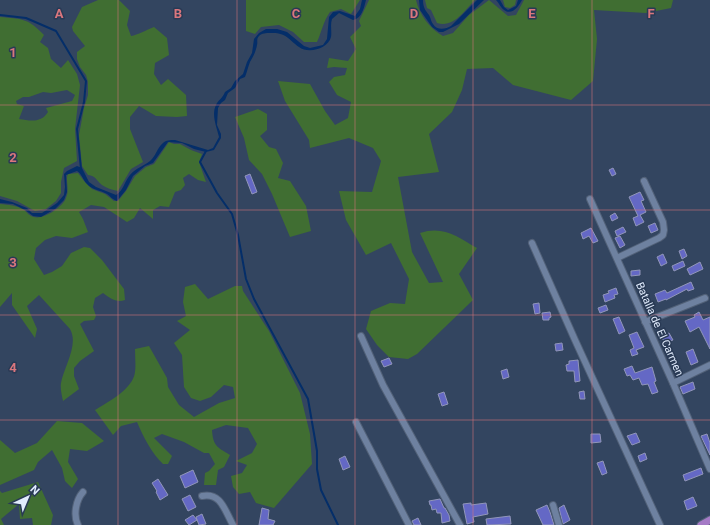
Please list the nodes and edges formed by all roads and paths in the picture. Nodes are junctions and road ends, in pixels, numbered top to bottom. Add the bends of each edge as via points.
1 (644, 181) dead end
2 (590, 198) dead end
3 (532, 243) dead end
4 (617, 258) junction
5 (704, 298) dead end
6 (645, 322) junction
7 (361, 336) dead end
8 (710, 365) edge
9 (673, 383) junction
10 (356, 422) dead end
11 (710, 469) edge
12 (83, 492) dead end
13 (202, 496) dead end
14 (553, 505) dead end
15 (710, 520) edge
16 (78, 525) edge
17 (233, 525) edge
18 (409, 525) edge
19 (460, 525) edge
20 (559, 525) edge
21 (660, 525) edge
22 (701, 525) edge

1 - 4 street via 663,222 662,235
2 - 4 street, Batalla de El Carmen
3 - 21 street
4 - 6 street, Batalla de El Carmen
5 - 6 street
6 - 9 street, Batalla de El Carmen
7 - 19 street via 383,385
8 - 9 street
9 - 11 street, Batalla de El Carmen
10 - 18 street
12 - 16 street via 78,498
13 - 17 street via 217,498
14 - 20 street
15 - 22 main road

